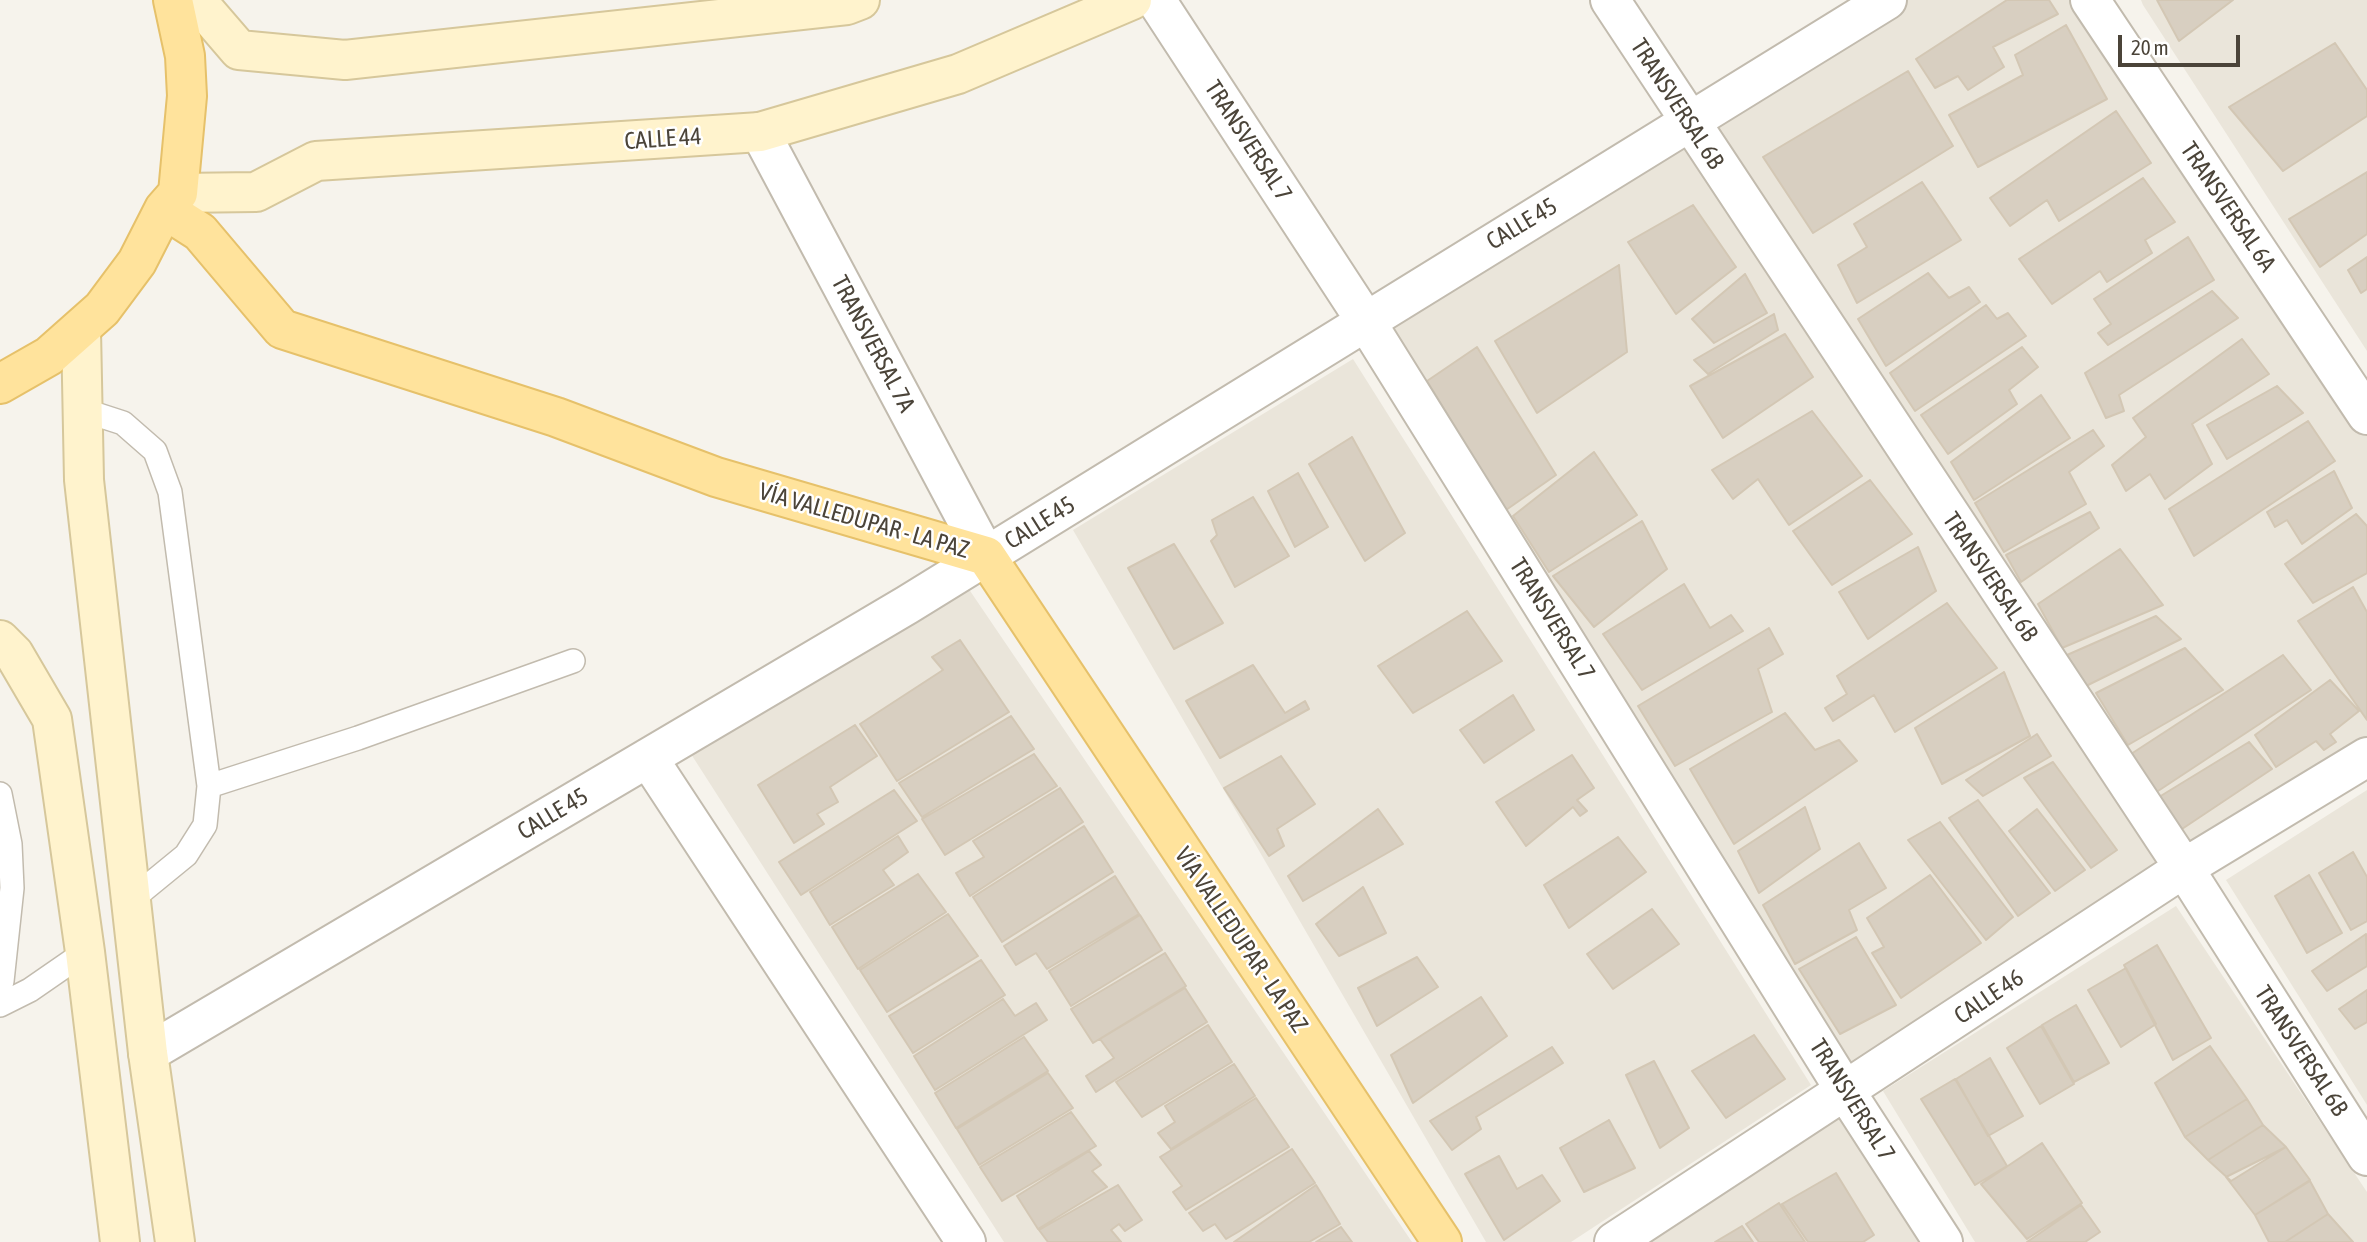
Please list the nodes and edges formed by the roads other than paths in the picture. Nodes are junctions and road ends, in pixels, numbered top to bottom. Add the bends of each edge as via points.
1 (173, 0) edge
2 (196, 0) edge
3 (1132, 0) edge
4 (1156, 0) edge
5 (1610, 0) edge
6 (1887, 0) edge
7 (2090, 0) edge
8 (851, 2) edge
9 (1689, 123) junction
10 (760, 132) junction
11 (171, 201) junction
12 (1365, 320) junction
13 (81, 330) junction
14 (0, 384) edge
15 (83, 410) junction
16 (2367, 415) edge
17 (986, 556) junction
18 (0, 640) edge
19 (573, 661) dead end
20 (2367, 757) edge
21 (648, 758) junction
22 (209, 786) junction
23 (0, 794) edge
24 (2183, 868) junction
25 (131, 900) junction
26 (85, 952) junction
27 (1, 981) edge
28 (30, 990) junction
29 (0, 1005) edge
30 (148, 1053) junction
31 (1846, 1092) junction
32 (2367, 1156) edge
33 (120, 1242) edge
34 (175, 1242) edge
35 (966, 1242) edge
36 (1442, 1242) edge
37 (1614, 1242) edge
38 (1943, 1242) edge

1 - 11 main road via 185,56 187,96
2 - 8 main road via 239,50 345,61
3 - 10 main road, CALLE 44 via 958,74
4 - 12 street, TRANSVERSAL 7
5 - 9 street, TRANSVERSAL 6B
6 - 9 street, CALLE 45
7 - 16 street, TRANSVERSAL 6A
9 - 12 street, CALLE 45
9 - 24 street, TRANSVERSAL 6B
10 - 11 main road, CALLE 44 via 316,162 256,192
10 - 17 street, TRANSVERSAL 7A
11 - 13 main road via 132,270
11 - 17 main road, VÍA VALLEDUPAR - LA PAZ via 282,329 556,418 716,477
12 - 17 street, CALLE 45
12 - 31 street, TRANSVERSAL 7
13 - 14 main road via 49,356
13 - 15 main road
15 - 22 lane via 122,424 155,451 170,492
15 - 25 main road via 84,480
17 - 21 street, CALLE 45
17 - 36 main road, VÍA VALLEDUPAR - LA PAZ
18 - 26 main road via 14,654 52,719
19 - 22 lane
20 - 24 street, CALLE 46
21 - 30 street, CALLE 45
21 - 35 street
22 - 25 lane via 205,825 186,855
23 - 27 lane via 10,844 12,888
24 - 31 street, CALLE 46
24 - 32 street, TRANSVERSAL 6B
25 - 30 main road
26 - 28 lane
26 - 33 main road
27 - 28 lane
28 - 29 lane
30 - 34 main road
31 - 37 street, CALLE 46
31 - 38 street, TRANSVERSAL 7

